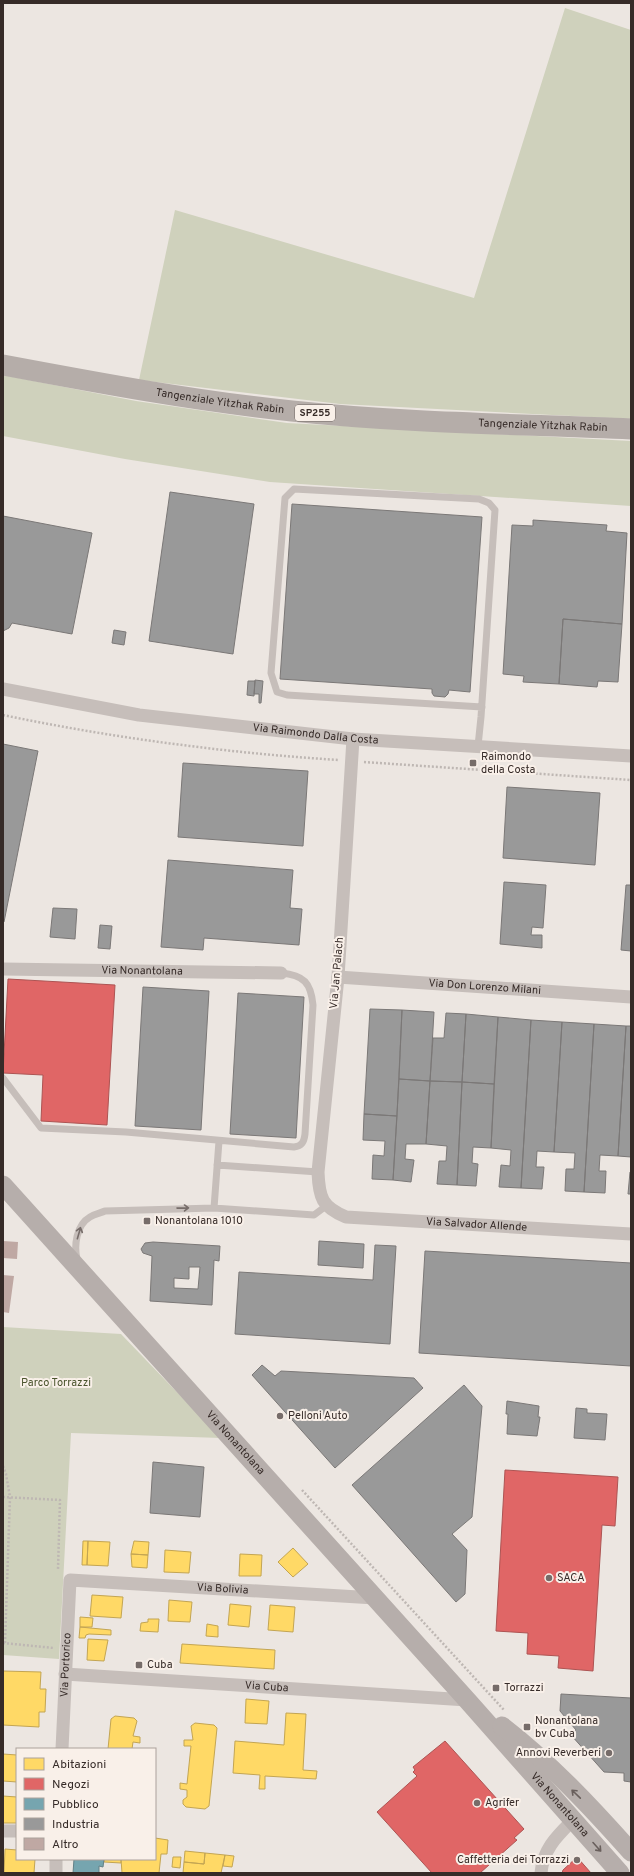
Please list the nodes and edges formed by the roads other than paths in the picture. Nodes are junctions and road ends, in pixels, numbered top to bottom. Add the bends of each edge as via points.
1 (3, 365) edge
2 (631, 429) edge
3 (3, 690) edge
4 (482, 707) junction
5 (352, 739) junction
6 (478, 746) junction
7 (631, 756) edge
8 (3, 968) edge
9 (281, 973) joint
10 (338, 977) junction
11 (631, 997) edge
12 (3, 1078) edge
13 (219, 1141) junction
14 (217, 1165) junction
15 (318, 1172) junction
16 (3, 1185) edge
17 (326, 1206) junction
18 (214, 1208) junction
19 (631, 1234) edge
20 (80, 1271) junction
21 (70, 1580) joint
22 (375, 1598) junction
23 (66, 1674) junction
24 (467, 1700) junction
25 (62, 1748) edge
26 (574, 1820) junction
27 (604, 1822) junction
28 (3, 1831) edge
29 (16, 1831) edge
30 (631, 1838) edge
31 (631, 1852) edge
32 (56, 1860) edge
33 (56, 1873) edge
34 (541, 1873) edge
35 (620, 1873) edge

1 - 2 main road, Tangenziale Yitzhak Rabin / SP255 via 144,391 290,411 365,418
3 - 5 street, Via Raimondo Dalla Costa via 139,715
4 - 4 lane via 495,510 489,503 479,500 294,489 290,492 285,498 271,673 277,692 287,695
4 - 6 lane
5 - 6 street, Via Raimondo Dalla Costa
5 - 10 street, Via Jan Palach
6 - 7 street, Via Raimondo Dalla Costa
8 - 9 street, Via Nonantolana
9 - 13 lane via 304,978 312,993 304,1141 300,1146 294,1147
10 - 11 street, Via Don Lorenzo Milani
10 - 15 street, Via Jan Palach
12 - 13 lane via 41,1128 126,1132
13 - 14 lane
14 - 15 lane
14 - 18 lane
15 - 17 street, Via Jan Palach via 318,1190
16 - 20 main road, Via Nonantolana
17 - 18 lane via 314,1215
17 - 19 street, Via Salvador Allende via 346,1217
20 -> 18 lane via 75,1249 80,1228 90,1217 105,1212
20 - 22 main road, Via Nonantolana
21 - 22 street, Via Bolivia
21 - 23 street, Via Portorico
22 - 24 main road, Via Nonantolana
23 - 24 street, Via Cuba
23 - 25 street, Via Portorico
24 - 26 main road, Via Nonantolana
27 -> 24 main road, Via Nonantolana via 520,1740
26 - 34 street via 552,1841
26 -> 35 main road, Via Nonantolana
27 - 30 street
27 - 31 main road, Via Nonantolana
28 - 29 street
32 - 33 street

